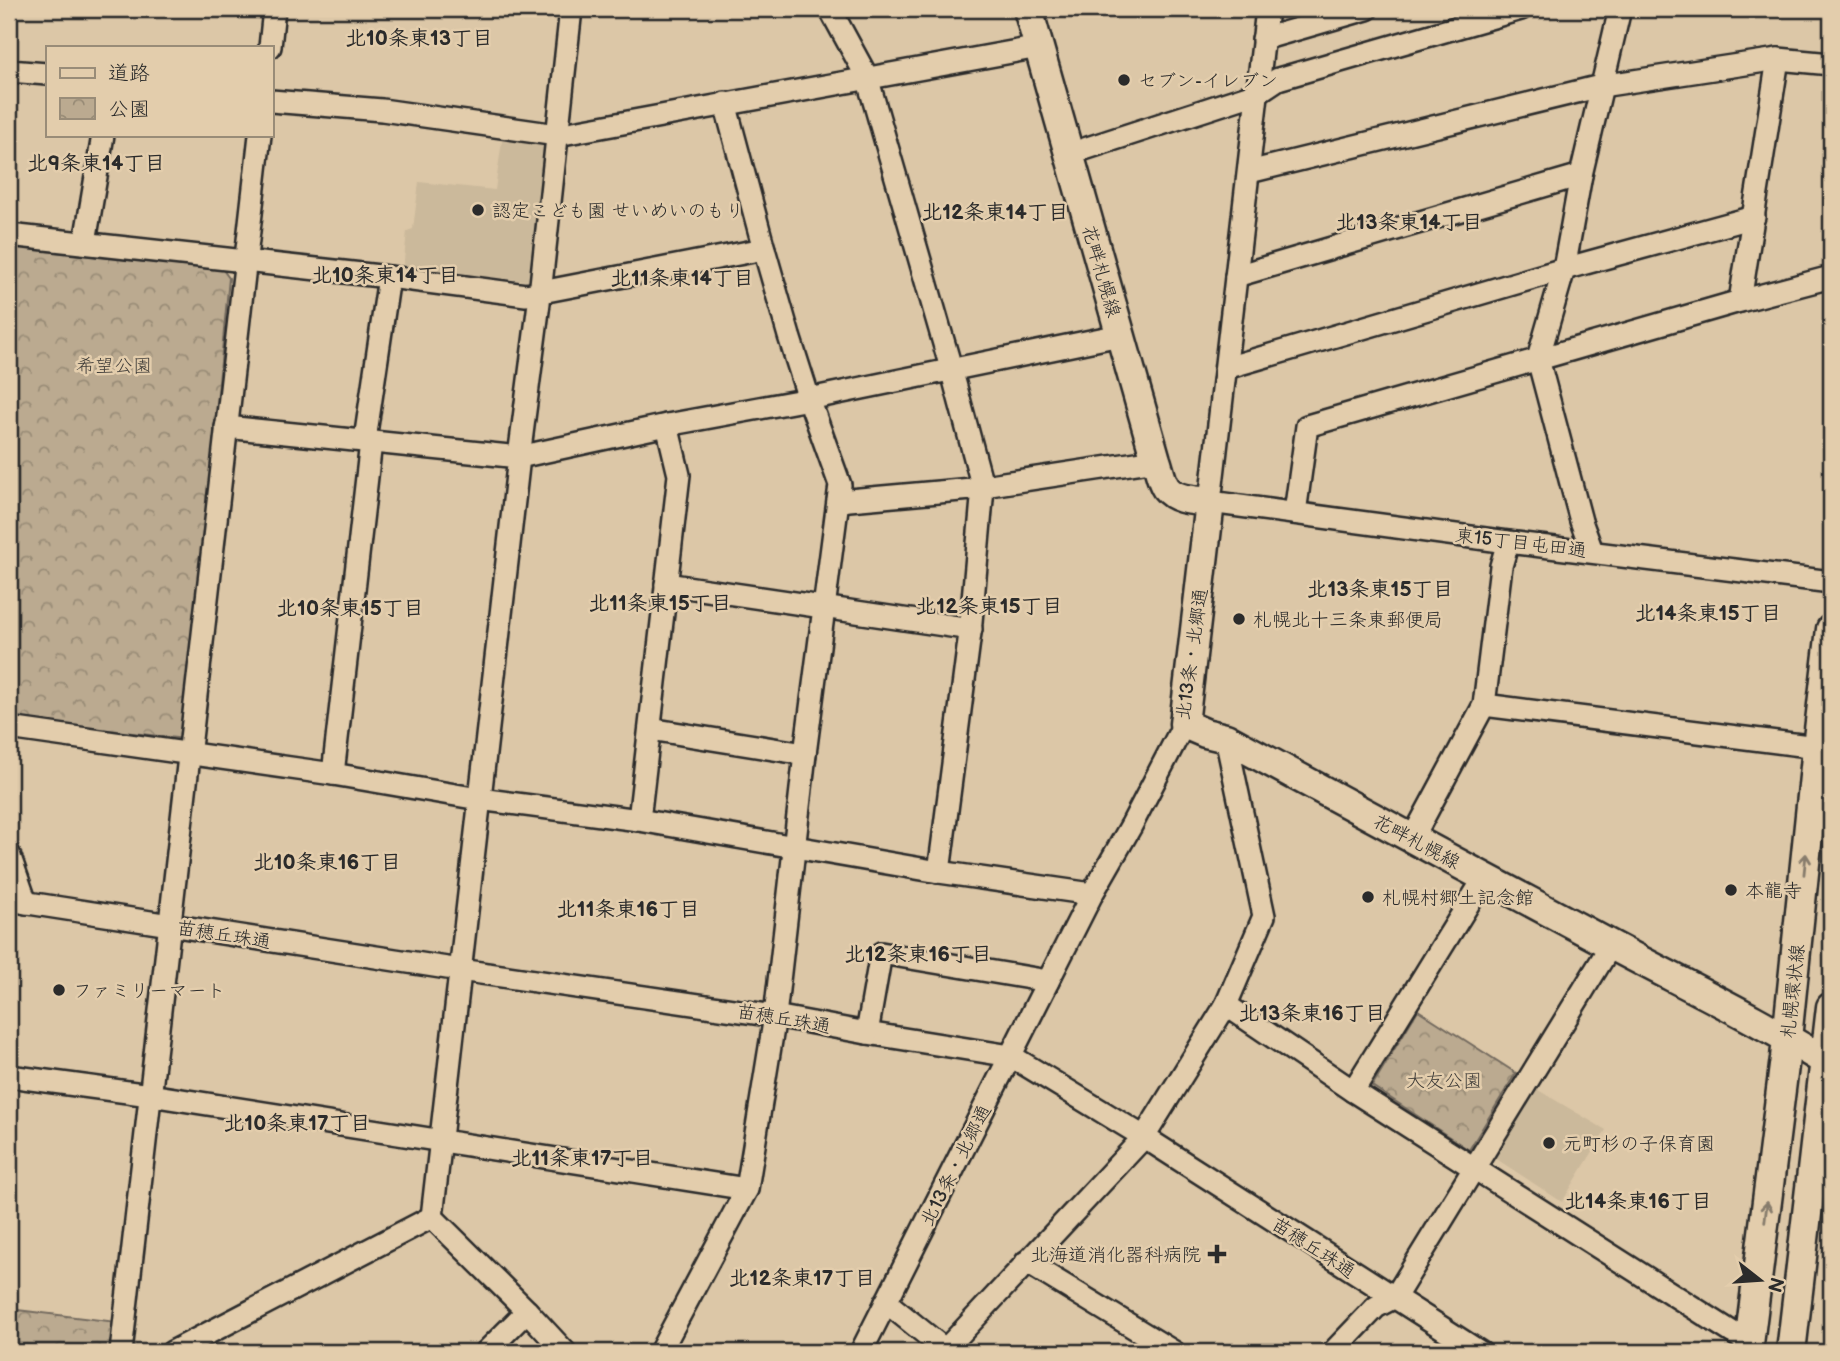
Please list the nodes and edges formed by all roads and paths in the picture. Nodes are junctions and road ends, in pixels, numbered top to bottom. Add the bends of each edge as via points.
1 (274, 9) edge
2 (571, 9) edge
3 (830, 9) edge
4 (1028, 9) edge
5 (1267, 9) edge
6 (1367, 9) edge
7 (1521, 9) edge
8 (1620, 9) edge
9 (1263, 39) junction
10 (270, 46) edge
11 (1039, 47) junction
12 (1778, 59) junction
13 (1831, 64) edge
14 (9, 71) edge
15 (46, 74) edge
16 (867, 77) junction
17 (1601, 86) junction
18 (1257, 93) junction
19 (273, 101) edge
20 (725, 103) junction
21 (557, 135) junction
22 (103, 136) edge
23 (260, 136) edge
24 (1069, 154) junction
25 (1249, 172) junction
26 (1581, 175) junction
27 (1754, 217) junction
28 (9, 235) edge
29 (85, 242) junction
30 (764, 249) junction
31 (246, 262) junction
32 (1564, 269) junction
33 (1236, 276) junction
34 (389, 277) junction
35 (1831, 277) edge
36 (540, 292) junction
37 (1740, 301) junction
38 (1121, 335) junction
39 (1538, 359) junction
40 (1226, 368) junction
41 (951, 369) junction
42 (809, 399) junction
43 (667, 425) junction
44 (226, 427) junction
45 (371, 442) junction
46 (519, 457) junction
47 (1156, 460) junction
48 (983, 488) junction
49 (838, 501) junction
50 (1210, 502) junction
51 (1294, 513) junction
52 (1507, 542) junction
53 (1592, 551) junction
54 (1831, 582) edge
55 (666, 584) junction
56 (824, 608) junction
57 (971, 629) junction
58 (1831, 629) edge
59 (1484, 705) junction
60 (1185, 724) junction
61 (9, 727) edge
62 (650, 729) junction
63 (1226, 738) junction
64 (1817, 747) junction
65 (189, 754) junction
66 (805, 754) junction
67 (333, 774) junction
68 (479, 799) junction
69 (639, 820) junction
70 (1412, 839) junction
71 (794, 847) junction
72 (9, 854) edge
73 (939, 872) junction
74 (1485, 877) junction
75 (1092, 894) junction
76 (17, 902) edge
77 (169, 925) junction
78 (1611, 945) junction
79 (460, 970) junction
80 (1048, 981) junction
81 (1226, 1005) junction
82 (1831, 1007) edge
83 (775, 1016) junction
84 (867, 1033) junction
85 (1787, 1039) junction
86 (1011, 1056) junction
87 (1828, 1064) edge
88 (9, 1076) edge
89 (1353, 1091) junction
90 (150, 1096) junction
91 (1144, 1137) junction
92 (440, 1140) junction
93 (1474, 1169) junction
94 (747, 1189) junction
95 (432, 1217) junction
96 (1026, 1262) junction
97 (1395, 1297) junction
98 (886, 1302) junction
99 (527, 1311) junction
100 (1749, 1348) edge
101 (946, 1351) edge
102 (121, 1352) edge
103 (172, 1352) edge
104 (486, 1352) edge
105 (565, 1352) edge
106 (660, 1352) edge
107 (861, 1352) edge
108 (1174, 1352) edge
109 (1333, 1352) edge
110 (1480, 1352) edge
111 (1791, 1352) edge

1 - 10 street
2 - 21 street
3 - 16 street
4 - 11 main road, 花畔札幌線
5 - 9 street, 北13条・北郷通
6 - 9 street
7 - 18 street via 1278,79
8 - 17 street
9 - 18 street, 北13条・北郷通
11 - 16 street
11 - 24 main road, 花畔札幌線
12 - 13 street
12 - 17 street
12 - 27 street
14 - 15 street
16 - 20 street
16 - 41 street
17 - 25 street
17 - 26 street
18 - 24 street
18 - 25 street, 北13条・北郷通
19 - 21 street via 382,110
20 - 21 street
20 - 30 street
21 - 36 street
22 - 29 street
23 - 31 street
24 - 38 main road, 花畔札幌線
25 - 33 street, 北13条・北郷通
26 - 32 street
26 - 33 street
27 - 32 street
27 - 37 street
28 - 29 street
29 - 31 street
30 - 36 street
30 - 42 street
31 - 34 street
31 - 44 street
32 - 39 street
32 - 40 street
33 - 40 street, 北13条・北郷通
34 - 36 street via 526,295
34 - 45 street via 366,433
35 - 37 street
36 - 46 street
37 - 39 street
38 - 41 street
38 - 47 main road, 花畔札幌線
39 - 51 street via 1307,426
39 - 53 street
40 - 50 street, 北13条・北郷通
41 - 42 street
41 - 48 street
42 - 43 street
42 - 49 street via 840,485
43 - 46 street
43 - 55 street via 679,475
44 - 45 street
44 - 65 street
45 - 46 street
45 - 67 street
46 - 68 street
47 - 48 street
47 - 50 main road, 花畔札幌線 via 1166,488 1186,499
48 - 49 street
48 - 57 street
49 - 56 street
50 - 51 street, 東15丁目屯田通
50 - 60 main road, 北13条・北郷通
51 - 52 street, 東15丁目屯田通
52 - 53 street, 東15丁目屯田通
52 - 59 street
53 - 54 street, 東15丁目屯田通
55 - 56 street
55 - 62 street
56 - 57 street
56 - 66 street
57 - 73 street
58 - 64 main road, 札幌環状線
59 - 64 street
59 - 70 street
60 - 63 main road, 花畔札幌線
60 - 75 street, 北13条・北郷通
61 - 65 street
62 - 66 street
62 - 69 street
63 - 70 main road, 花畔札幌線
63 - 81 street via 1264,916
85 -> 64 main road, 札幌環状線
65 - 67 street
65 - 77 street
66 - 71 street
67 - 68 street
68 - 69 street
68 - 79 street
69 - 71 street
70 - 74 main road, 花畔札幌線
71 - 73 street
71 - 83 street
72 - 76 street
73 - 75 street
74 - 78 main road, 花畔札幌線
74 - 89 street
75 - 80 street, 北13条・北郷通
76 - 77 street, 苗穂丘珠通
77 - 79 street, 苗穂丘珠通
77 - 90 street
78 - 85 main road, 花畔札幌線
78 - 93 street
79 - 83 street, 苗穂丘珠通
79 - 92 street
80 - 84 street via 881,953
80 - 86 street, 北13条・北郷通
81 - 89 street
81 - 91 street
82 - 87 main road
83 - 84 street, 苗穂丘珠通
83 - 94 street
84 - 86 street, 苗穂丘珠通
85 - 87 main road, 花畔札幌線
100 -> 85 main road, 札幌環状線
86 - 91 street, 苗穂丘珠通
86 - 98 street, 北13条・北郷通
87 - 111 main road
88 - 90 street
89 - 93 street
90 - 92 street
90 - 102 street
91 - 96 street
91 - 97 street, 苗穂丘珠通
92 - 94 street
92 - 95 street
93 - 97 street
93 - 100 street
94 - 106 street
95 - 99 street
95 - 103 street
96 - 101 street
96 - 108 street
97 - 109 street via 1376,1307
97 - 110 street, 苗穂丘珠通
98 - 101 street
98 - 107 street, 北13条・北郷通
99 - 104 street
99 - 105 street

